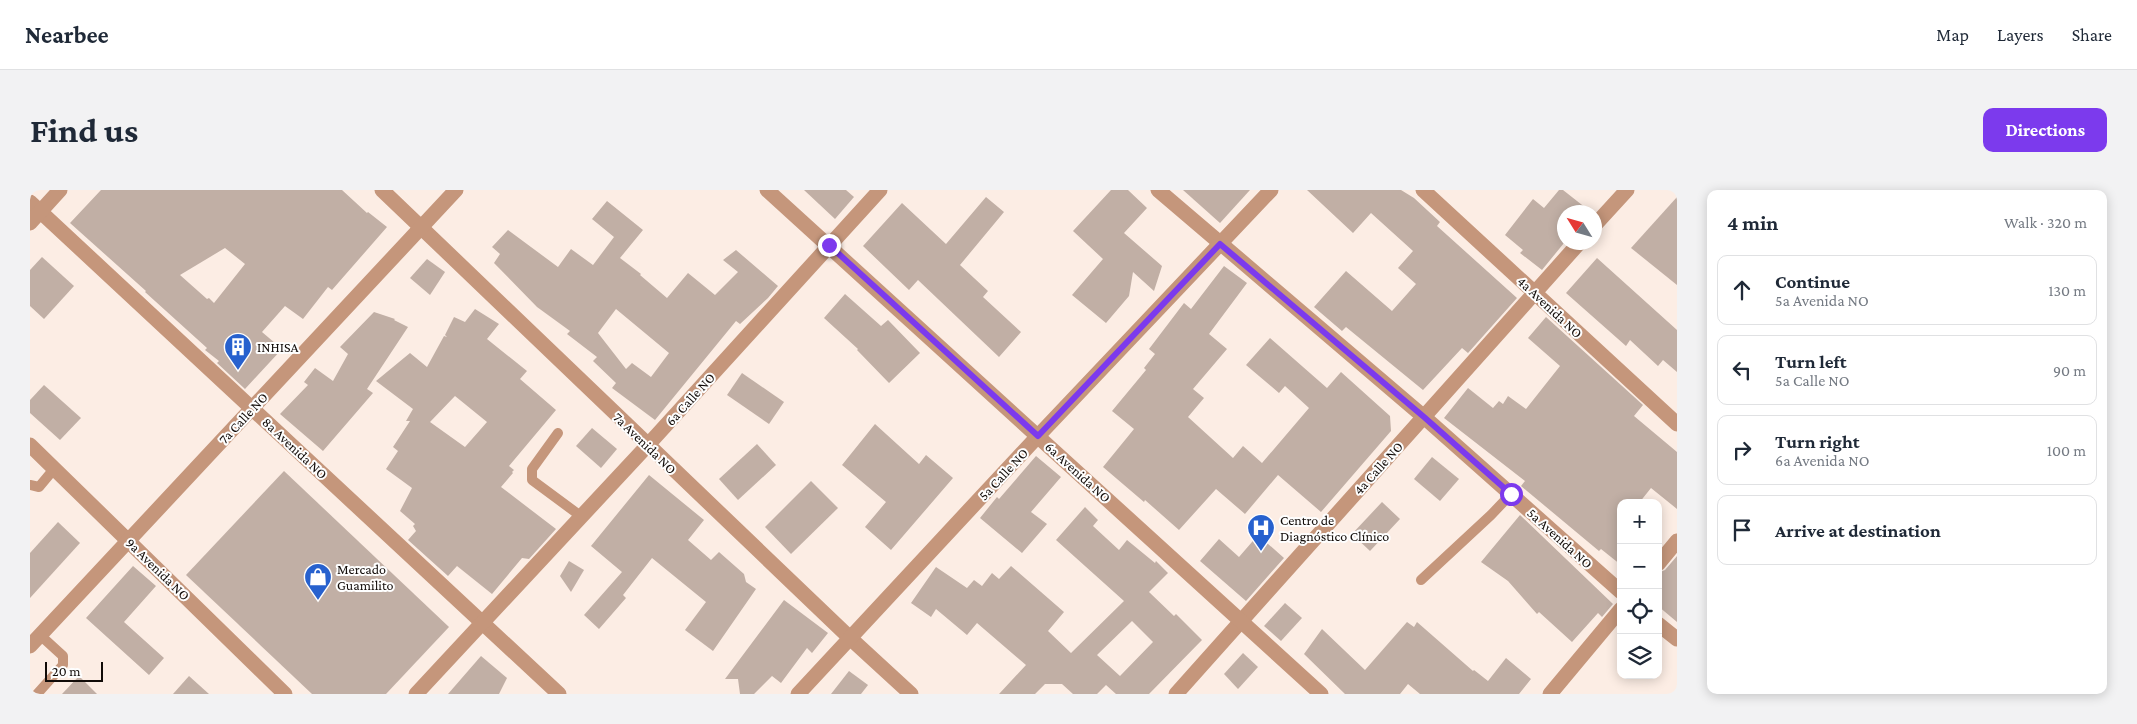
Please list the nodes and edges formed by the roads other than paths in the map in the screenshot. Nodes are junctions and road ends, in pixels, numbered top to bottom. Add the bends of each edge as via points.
1 (60, 190) edge
2 (382, 190) edge
3 (456, 190) edge
4 (767, 190) edge
5 (880, 190) edge
6 (1158, 190) edge
7 (1271, 190) edge
8 (1423, 190) edge
9 (1627, 190) edge
10 (33, 212) edge
11 (1602, 217) edge
12 (422, 227) junction
13 (1220, 244) junction
14 (829, 245) junction
15 (1573, 250) edge
16 (1535, 293) junction
17 (252, 408) junction
18 (1424, 417) junction
19 (1677, 424) edge
20 (558, 434) dead end
21 (1038, 436) junction
22 (30, 446) edge
23 (648, 446) junction
24 (54, 469) junction
25 (30, 485) edge
26 (1511, 494) junction
27 (582, 517) junction
28 (128, 540) junction
29 (1677, 541) edge
30 (1662, 559) edge
31 (1421, 580) dead end
32 (1618, 589) edge
33 (1617, 614) edge
34 (1241, 621) junction
35 (483, 624) junction
36 (1662, 627) edge
37 (850, 638) junction
38 (35, 640) edge
39 (1677, 640) edge
40 (37, 694) edge
41 (285, 694) edge
42 (416, 694) edge
43 (559, 694) edge
44 (798, 694) edge
45 (911, 694) edge
46 (1176, 694) edge
47 (1321, 694) edge
48 (1550, 694) edge

1 - 10 street
2 - 12 street, 7a Avenida NO
3 - 12 street, 7a Calle NO
4 - 14 street, 6a Avenida NO
5 - 14 street, 6a Calle NO
6 - 13 street, 5a Avenida NO
7 - 13 street, 5a Calle NO
8 - 16 street, 4a Avenida NO
9 - 11 street
10 - 17 street, 8a Avenida NO
12 - 17 street, 7a Calle NO
12 - 23 street, 7a Avenida NO
13 - 18 street, 5a Avenida NO
13 - 21 street, 5a Calle NO
14 - 21 street, 6a Avenida NO
14 - 23 street, 6a Calle NO
15 - 16 street, 4a Calle NO
16 - 18 street, 4a Calle NO
16 - 19 street, 4a Avenida NO
17 - 28 street, 7a Calle NO
17 - 35 street, 8a Avenida NO
18 - 26 street, 5a Avenida NO
18 - 34 street, 4a Calle NO
20 - 27 lane via 532,469 532,480
21 - 34 street, 6a Avenida NO
21 - 37 street, 5a Calle NO
22 - 24 street, 9a Avenida NO
23 - 27 street, 6a Calle NO
23 - 37 street, 7a Avenida NO
24 - 25 lane via 39,486
24 - 28 street, 9a Avenida NO
26 - 31 lane
26 - 32 street, 5a Avenida NO
27 - 35 street, 6a Calle NO
28 - 38 street, 7a Calle NO
28 - 41 street, 9a Avenida NO
29 - 30 street
33 - 48 street
34 - 46 street, 4a Calle NO
34 - 47 street, 6a Avenida NO
35 - 42 street, 6a Calle NO
35 - 43 street, 8a Avenida NO
36 - 39 street
37 - 44 street, 5a Calle NO
37 - 45 street, 7a Avenida NO
38 - 40 lane via 64,656 65,660

